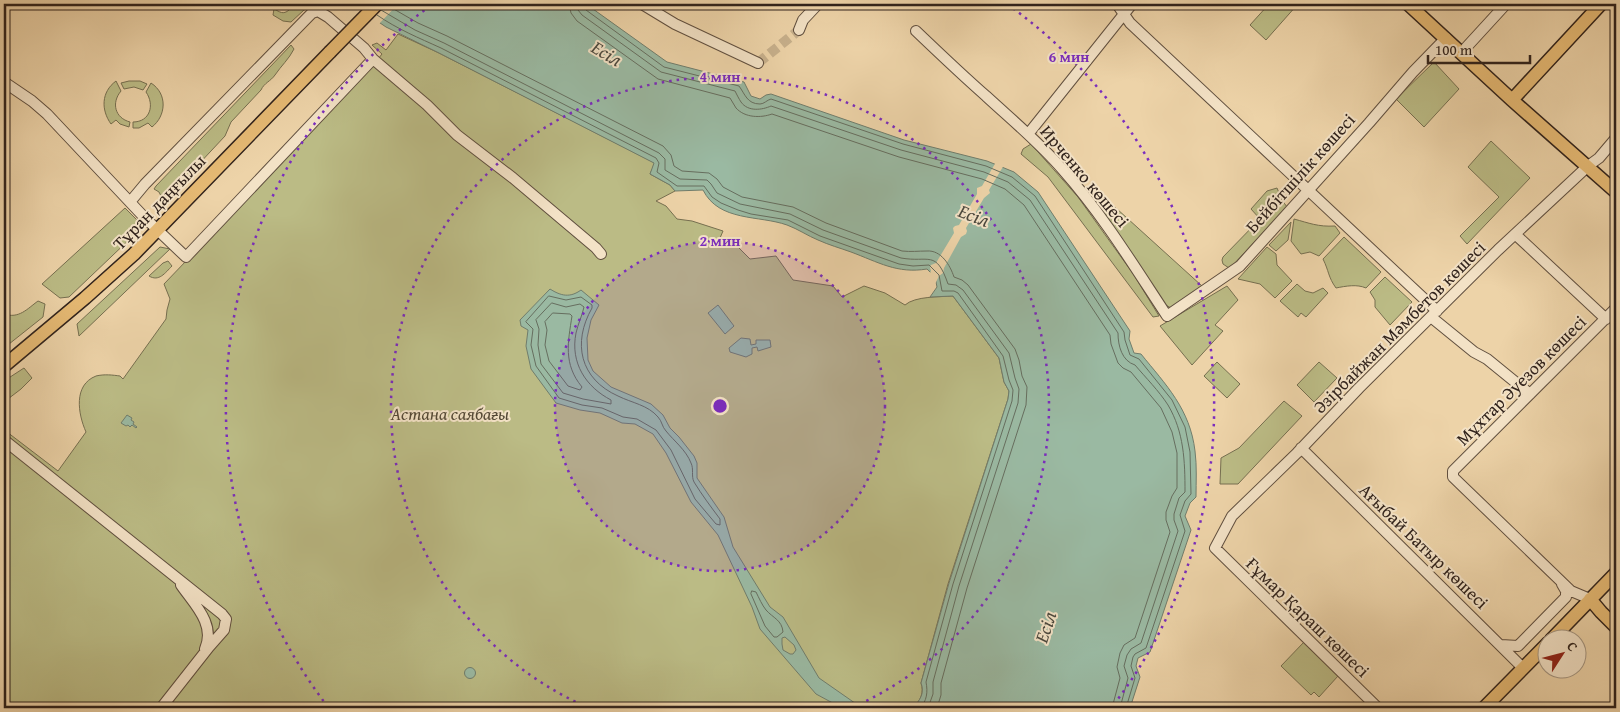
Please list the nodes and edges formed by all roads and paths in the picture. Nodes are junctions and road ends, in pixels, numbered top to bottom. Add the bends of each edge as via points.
1 (377, 4) edge
2 (642, 4) edge
3 (818, 4) edge
4 (1117, 4) edge
5 (1132, 4) edge
6 (1408, 4) edge
7 (1506, 4) edge
8 (1601, 4) edge
9 (1124, 14) junction
10 (799, 30) tunnel mouth
11 (916, 32) dead end
12 (1446, 38) junction
13 (1462, 52) junction
14 (373, 59) junction
15 (758, 63) dead end
16 (4, 82) edge
17 (1512, 100) junction
18 (1028, 133) junction
19 (1616, 138) edge
20 (1588, 166) junction
21 (1309, 190) junction
22 (1616, 192) edge
23 (130, 202) junction
24 (157, 229) junction
25 (1515, 234) junction
26 (601, 254) dead end
27 (1616, 308) edge
28 (1434, 314) junction
29 (1167, 316) joint
30 (1606, 319) junction
31 (4, 366) edge
32 (1530, 394) junction
33 (4, 440) edge
34 (1301, 448) junction
35 (1215, 548) joint
36 (1616, 573) edge
37 (174, 576) junction
38 (1558, 579) junction
39 (1590, 599) junction
40 (1616, 618) edge
41 (1616, 627) edge
42 (1561, 630) edge
43 (1501, 645) junction
44 (1538, 653) edge
45 (203, 654) junction
46 (1522, 669) junction
47 (161, 708) edge
48 (1378, 708) edge
49 (1484, 708) edge

1 - 24 main road, Тұран даңғылы, bridge
2 - 15 street via 675,24
3 - 10 street via 803,20
4 - 9 street
5 - 9 street
6 - 12 main road
7 - 13 street
8 - 17 main road
9 - 18 street
9 - 21 street
11 - 18 street, Ирченко көшесі
12 - 13 main road
12 - 21 street, Бейбітшілік көшесі
13 - 17 main road
14 - 23 street via 328,17 318,11 312,13
14 - 24 street via 186,257
14 - 26 street via 428,105 457,135 513,178
16 - 23 street via 40,108
17 - 20 main road
18 - 29 street, Ирченко көшесі via 1093,205
19 - 20 street, Әзірбайжан Мәмбетов көшесі
20 - 22 main road
20 - 25 street, Әзірбайжан Мәмбетов көшесі
21 - 28 street
21 - 29 street, Бейбітшілік көшесі via 1240,266
23 - 24 street
24 - 31 main road, Тұран даңғылы via 107,279
25 - 28 street, Әзірбайжан Мәмбетов көшесі
25 - 30 street
27 - 30 street, Мұхтар Әуезов көшесі
28 - 32 street via 1474,352
28 - 34 street, Әзірбайжан Мәмбетов көшесі
30 - 32 street, Мұхтар Әуезов көшесі
32 - 38 street, Мұхтар Әуезов көшесі via 1453,471 1453,478
33 - 37 street
34 - 35 street, Әзірбайжан Мәмбетов көшесі via 1232,516
34 - 43 street, Ағыбай Батыр көшесі
35 - 48 street, Ғұмар Қараш көшесі
36 - 39 main road
37 - 45 street via 202,613 208,627
37 - 45 street via 226,619 224,630
38 - 39 street via 1570,591
38 - 43 street via 1566,597 1518,646
39 - 40 main road
39 - 41 main road
39 - 42 main road
43 - 46 street, Ағыбай Батыр көшесі
44 - 46 main road
45 - 47 street
46 - 49 main road

